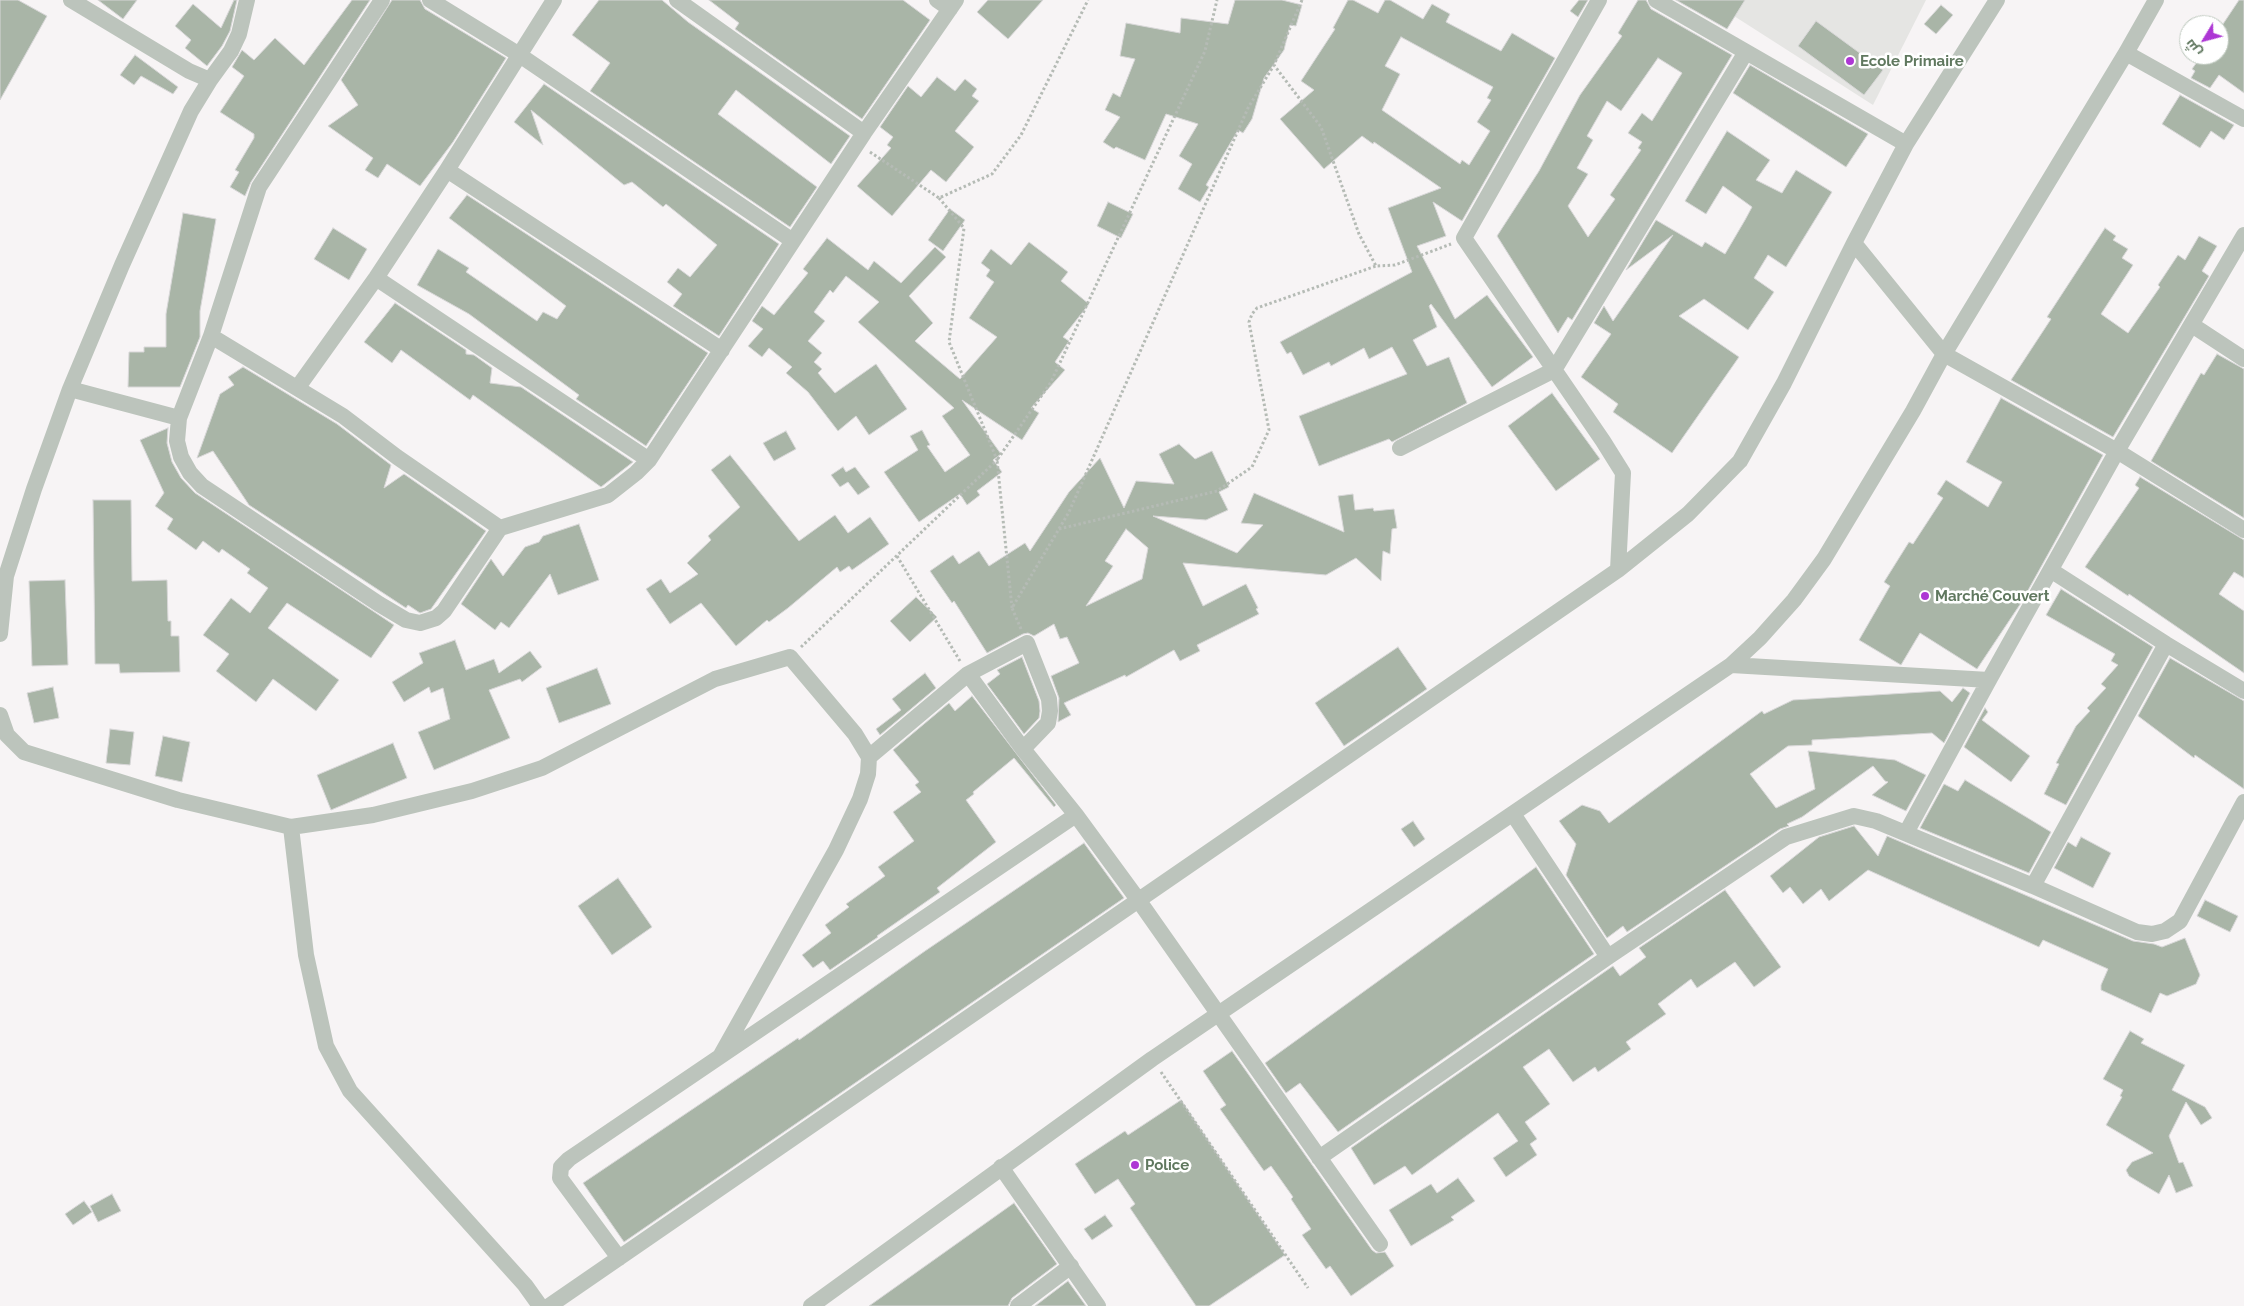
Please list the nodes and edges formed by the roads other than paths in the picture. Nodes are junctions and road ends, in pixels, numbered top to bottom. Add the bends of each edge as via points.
1 (247, 0) edge
2 (382, 0) edge
3 (430, 0) edge
4 (554, 0) edge
5 (677, 0) edge
6 (1599, 0) edge
7 (1656, 0) edge
8 (1997, 0) edge
9 (2156, 0) edge
10 (76, 1) edge
11 (948, 3) edge
12 (1746, 52) junction
13 (518, 54) junction
14 (2126, 54) junction
15 (210, 80) junction
16 (2244, 119) edge
17 (861, 138) junction
18 (1906, 144) junction
19 (447, 170) junction
20 (2244, 236) edge
21 (793, 241) junction
22 (1854, 243) junction
23 (376, 278) junction
24 (2192, 325) junction
25 (211, 336) junction
26 (722, 350) junction
27 (1944, 354) junction
28 (2244, 359) edge
29 (1554, 370) junction
30 (298, 387) junction
31 (70, 389) junction
32 (180, 418) junction
33 (1400, 448) dead end
34 (2117, 451) junction
35 (649, 460) junction
36 (500, 528) junction
37 (2244, 530) edge
38 (1618, 570) junction
39 (2052, 571) junction
40 (0, 634) edge
41 (2166, 644) junction
42 (1731, 665) junction
43 (968, 674) junction
44 (1989, 680) junction
45 (2244, 691) edge
46 (0, 715) edge
47 (1023, 749) junction
48 (870, 757) junction
49 (2244, 802) edge
50 (1513, 814) junction
51 (1076, 815) junction
52 (291, 827) junction
53 (1906, 833) junction
54 (2033, 886) junction
55 (1139, 902) junction
56 (1608, 957) junction
57 (1217, 1015) junction
58 (721, 1055) junction
59 (1319, 1158) junction
60 (1001, 1167) junction
61 (1380, 1244) dead end
62 (619, 1258) junction
63 (1071, 1266) junction
64 (540, 1306) edge
65 (549, 1306) edge
66 (811, 1306) edge
67 (1018, 1306) edge
68 (1098, 1306) edge

1 - 15 street via 235,43
2 - 25 street via 259,187
3 - 13 street
4 - 13 street
5 - 17 street
6 - 29 street via 1464,238
7 - 12 street
8 - 18 street
9 - 14 street
10 - 15 street
11 - 17 street
12 - 18 street
12 - 29 street
13 - 19 street
13 - 21 street
14 - 16 street
14 - 27 street
15 - 31 street via 187,120
17 - 21 street
18 - 22 street
19 - 23 street
19 - 26 street
20 - 24 street
21 - 26 street
22 - 27 street
22 - 38 street via 1740,462 1688,514
23 - 30 street
23 - 35 street
24 - 28 street
24 - 34 street
25 - 30 street
25 - 32 street
26 - 35 street
27 - 34 street
27 - 42 street via 1824,559 1794,600
29 - 33 street
29 - 38 street via 1604,440 1623,473
30 - 36 street
31 - 32 street
31 - 40 street via 6,576
32 - 36 street via 177,441 182,457 202,486 406,620 420,623 436,618
34 - 37 street
34 - 39 street
35 - 36 street via 608,495
38 - 55 street
39 - 41 street
39 - 44 street
41 - 45 street
41 - 54 street
42 - 44 street
42 - 50 street
43 - 47 street
43 - 47 street via 1027,643 1050,711 1048,723
43 - 48 street
44 - 53 street
46 - 52 street via 7,736 24,752 178,800
47 - 51 street
48 - 52 street via 835,708 790,657 715,679 542,768 463,793 373,815
48 - 58 street via 860,799 836,850
49 - 54 street via 2180,921 2165,931 2152,934 2137,932
50 - 56 street
50 - 57 street
51 - 55 street
51 - 58 street
52 - 64 street via 306,955 326,1046 350,1091
53 - 54 street
53 - 56 street via 1854,816 1786,837
55 - 57 street
55 - 62 street
56 - 59 street
57 - 59 street
57 - 60 street
58 - 62 street via 561,1167 560,1178 565,1187
59 - 61 street
60 - 63 street
60 - 66 street
62 - 65 street
63 - 67 street
63 - 68 street

